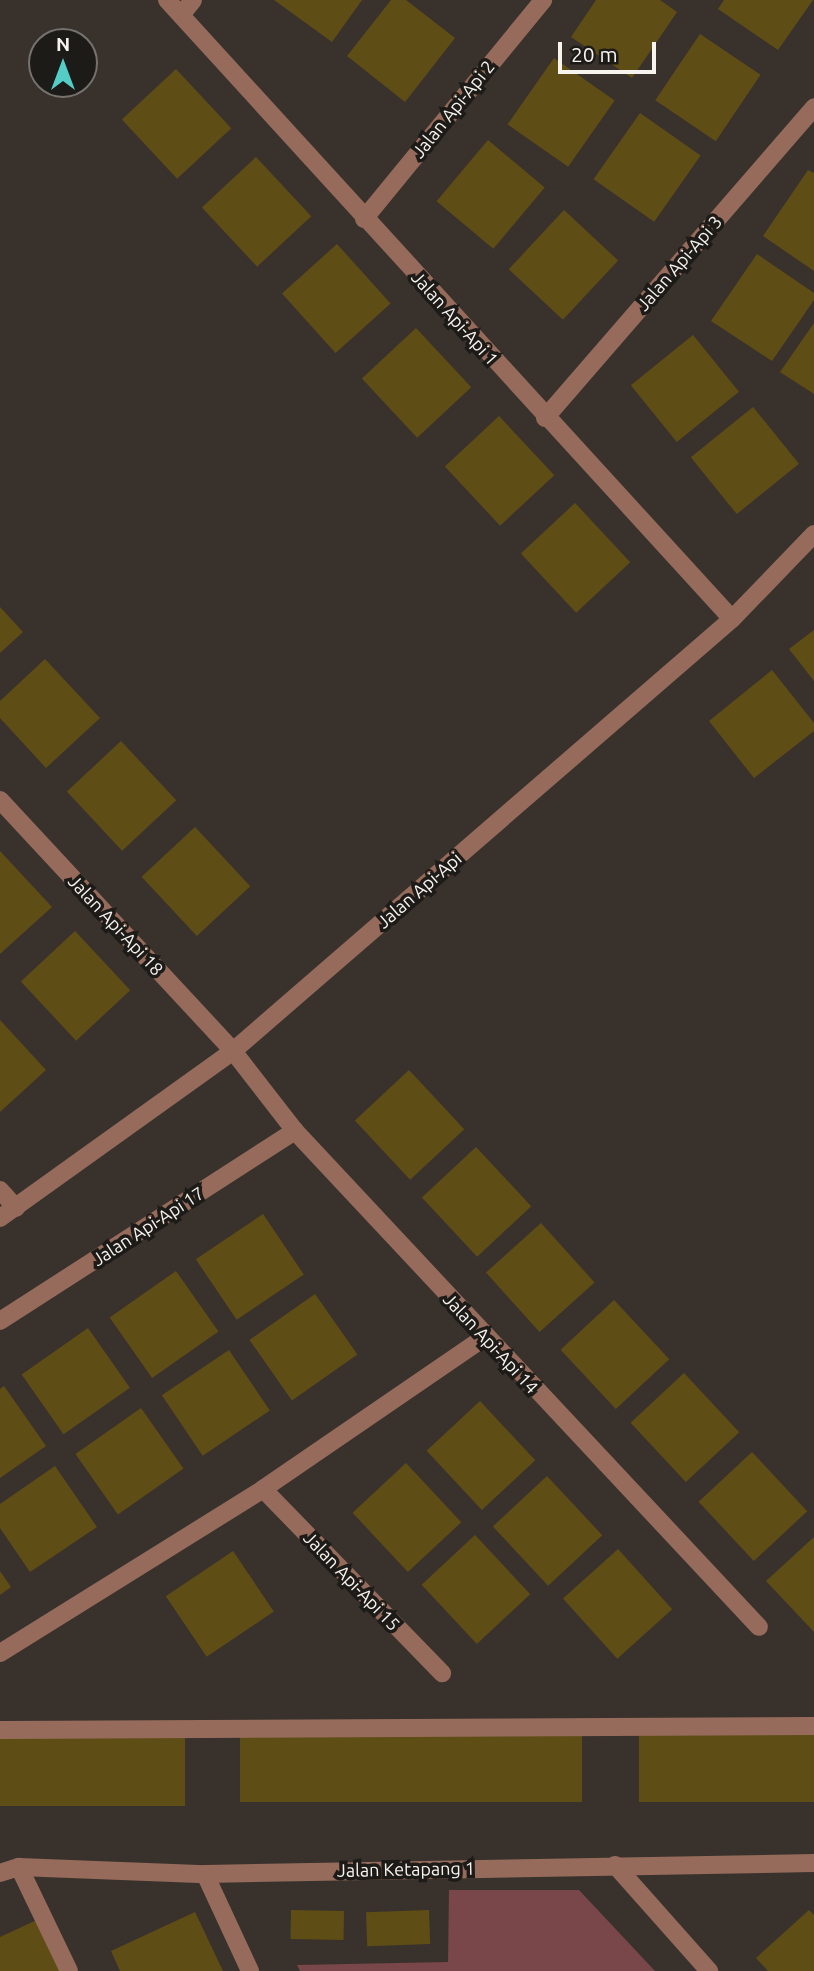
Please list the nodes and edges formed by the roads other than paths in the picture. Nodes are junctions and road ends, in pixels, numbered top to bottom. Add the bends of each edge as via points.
1 (167, 0) edge
2 (192, 0) edge
3 (543, 0) edge
4 (181, 15) junction
5 (814, 107) edge
6 (364, 219) junction
7 (545, 418) junction
8 (814, 534) edge
9 (732, 619) junction
10 (0, 800) edge
11 (233, 1051) junction
12 (295, 1131) junction
13 (0, 1190) edge
14 (16, 1208) junction
15 (0, 1218) edge
16 (0, 1321) edge
17 (485, 1337) junction
18 (263, 1489) junction
19 (759, 1627) dead end
20 (0, 1653) edge
21 (442, 1674) dead end
22 (814, 1727) edge
23 (0, 1730) edge
24 (814, 1863) edge
25 (615, 1865) junction
26 (19, 1867) junction
27 (0, 1873) edge
28 (205, 1874) junction
29 (69, 1971) edge
30 (250, 1971) edge
31 (709, 1971) edge

1 - 4 street, Jalan Api-Api 1
2 - 4 street
3 - 6 street, Jalan Api-Api 2
4 - 6 street, Jalan Api-Api 1
5 - 7 street, Jalan Api-Api 3
6 - 7 street, Jalan Api-Api 1
7 - 9 street, Jalan Api-Api 1
8 - 9 street, Jalan Api-Api
9 - 11 street, Jalan Api-Api
10 - 11 street, Jalan Api-Api 18
11 - 12 street, Jalan Api-Api 14
11 - 14 street, Jalan Api-Api
12 - 16 street, Jalan Api-Api 17
12 - 17 street, Jalan Api-Api 14
13 - 14 street
14 - 15 street, Jalan Api-Api
17 - 18 street
17 - 19 street, Jalan Api-Api 14
18 - 20 street
18 - 21 street, Jalan Api-Api 15
22 - 23 street
24 - 25 street, Jalan Ketapang 1
25 - 28 street, Jalan Ketapang 1
25 - 31 street
26 - 27 street, Jalan Ketapang 1
26 - 28 street, Jalan Ketapang 1
26 - 29 street
28 - 30 street

